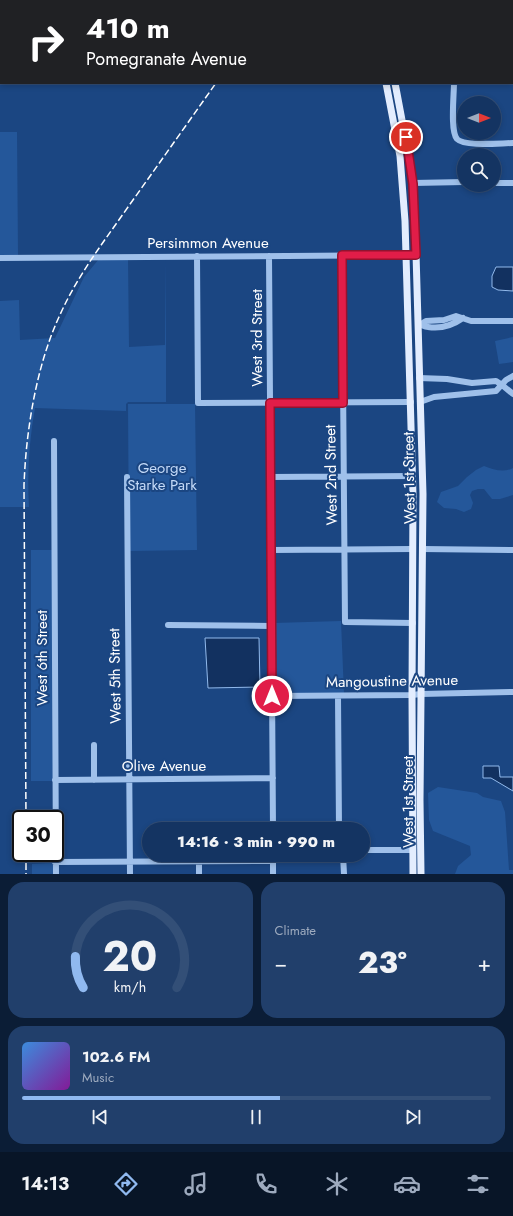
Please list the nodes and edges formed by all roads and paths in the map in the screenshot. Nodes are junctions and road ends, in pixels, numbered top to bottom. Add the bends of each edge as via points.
1 (386, 84) edge
2 (395, 84) edge
3 (454, 84) edge
4 (513, 143) edge
5 (457, 182) edge
6 (501, 182) edge
7 (513, 182) edge
8 (413, 184) junction
9 (342, 255) junction
10 (406, 255) junction
11 (416, 255) junction
12 (198, 256) junction
13 (269, 256) junction
14 (0, 258) edge
15 (513, 321) edge
16 (419, 324) junction
17 (513, 376) edge
18 (419, 378) junction
19 (502, 384) junction
20 (513, 394) edge
21 (411, 402) junction
22 (420, 402) junction
23 (270, 403) junction
24 (343, 403) junction
25 (421, 426) junction
26 (54, 441) dead end
27 (344, 476) junction
28 (413, 476) junction
29 (127, 477) dead end
30 (271, 477) junction
31 (413, 513) junction
32 (413, 549) junction
33 (422, 549) junction
34 (271, 550) junction
35 (345, 550) junction
36 (513, 550) edge
37 (422, 574) junction
38 (412, 623) junction
39 (168, 625) dead end
40 (272, 626) junction
41 (513, 692) edge
42 (421, 694) junction
43 (412, 695) junction
44 (272, 696) junction
45 (338, 696) junction
46 (94, 745) dead end
47 (273, 778) junction
48 (129, 779) junction
49 (55, 780) junction
50 (94, 780) junction
51 (55, 810) edge
52 (273, 822) edge
53 (339, 822) edge
54 (370, 850) edge
55 (413, 850) junction
56 (56, 862) edge
57 (64, 862) edge
58 (130, 862) junction
59 (142, 862) edge
60 (199, 862) edge
61 (273, 862) edge
62 (343, 862) edge
63 (418, 873) edge
64 (56, 874) edge
65 (130, 874) edge
66 (199, 874) edge
67 (273, 874) edge
68 (344, 874) edge

1 - 10 main road, West 1st Street via 402,175
2 - 8 main road, West 1st Street
3 - 4 street via 454,132 458,140 466,143
5 - 8 street
6 - 7 street
8 - 11 main road, West 1st Street
9 - 10 street, Persimmon Avenue
9 - 13 street, Persimmon Avenue
9 - 24 street, West 2nd Street
10 - 11 street, Persimmon Avenue
10 - 21 main road, West 1st Street
11 - 16 main road, West 1st Street
12 - 13 street, Persimmon Avenue
12 - 14 street, Persimmon Avenue
12 - 23 street via 198,403
13 - 23 street, West 3rd Street
15 - 16 street via 471,322 463,318 455,324 442,326 428,327
16 - 18 main road, West 1st Street
17 - 19 street
18 - 19 street via 447,378 472,383 496,381
18 - 22 main road, West 1st Street
19 - 20 street
19 - 22 street via 496,391 434,397
21 - 24 street
21 - 25 main road via 416,408
21 - 28 main road, West 1st Street
22 - 25 main road, West 1st Street
23 - 24 street
23 - 30 street, West 3rd Street
24 - 27 street, West 2nd Street
25 - 33 main road, West 1st Street
26 - 49 street, West 6th Street
27 - 28 street
27 - 30 street
27 - 35 street, West 2nd Street
28 - 31 main road, West 1st Street
29 - 48 street, West 5th Street
30 - 34 street, West 3rd Street
31 - 32 main road, West 1st Street
31 - 33 main road via 416,540
32 - 35 street
32 - 37 main road via 418,556
32 - 38 main road, West 1st Street
33 - 36 street
33 - 37 main road, West 1st Street
34 - 35 street
34 - 40 street, West 3rd Street
35 - 38 street, West 2nd Street via 345,622
37 - 42 main road, West 1st Street
38 - 43 main road, West 1st Street
39 - 40 street
40 - 44 street, West 3rd Street
41 - 42 street, Mangoustine Avenue
42 - 43 street, Mangoustine Avenue
42 - 63 main road, West 1st Street
43 - 45 street, Mangoustine Avenue
43 - 55 main road, West 1st Street
44 - 45 street, Mangoustine Avenue
44 - 47 street, West 3rd Street
45 - 53 street
46 - 50 street
47 - 48 street, Olive Avenue
47 - 52 street, West 3rd Street
48 - 50 street, Olive Avenue
48 - 58 street, West 5th Street
49 - 50 street, Olive Avenue
49 - 51 street, West 6th Street
54 - 55 street
55 - 63 main road, West 1st Street via 418,858
56 - 64 street, West 6th Street
57 - 58 street
58 - 59 street
58 - 65 street, West 5th Street
60 - 66 street
61 - 67 street
62 - 68 street

